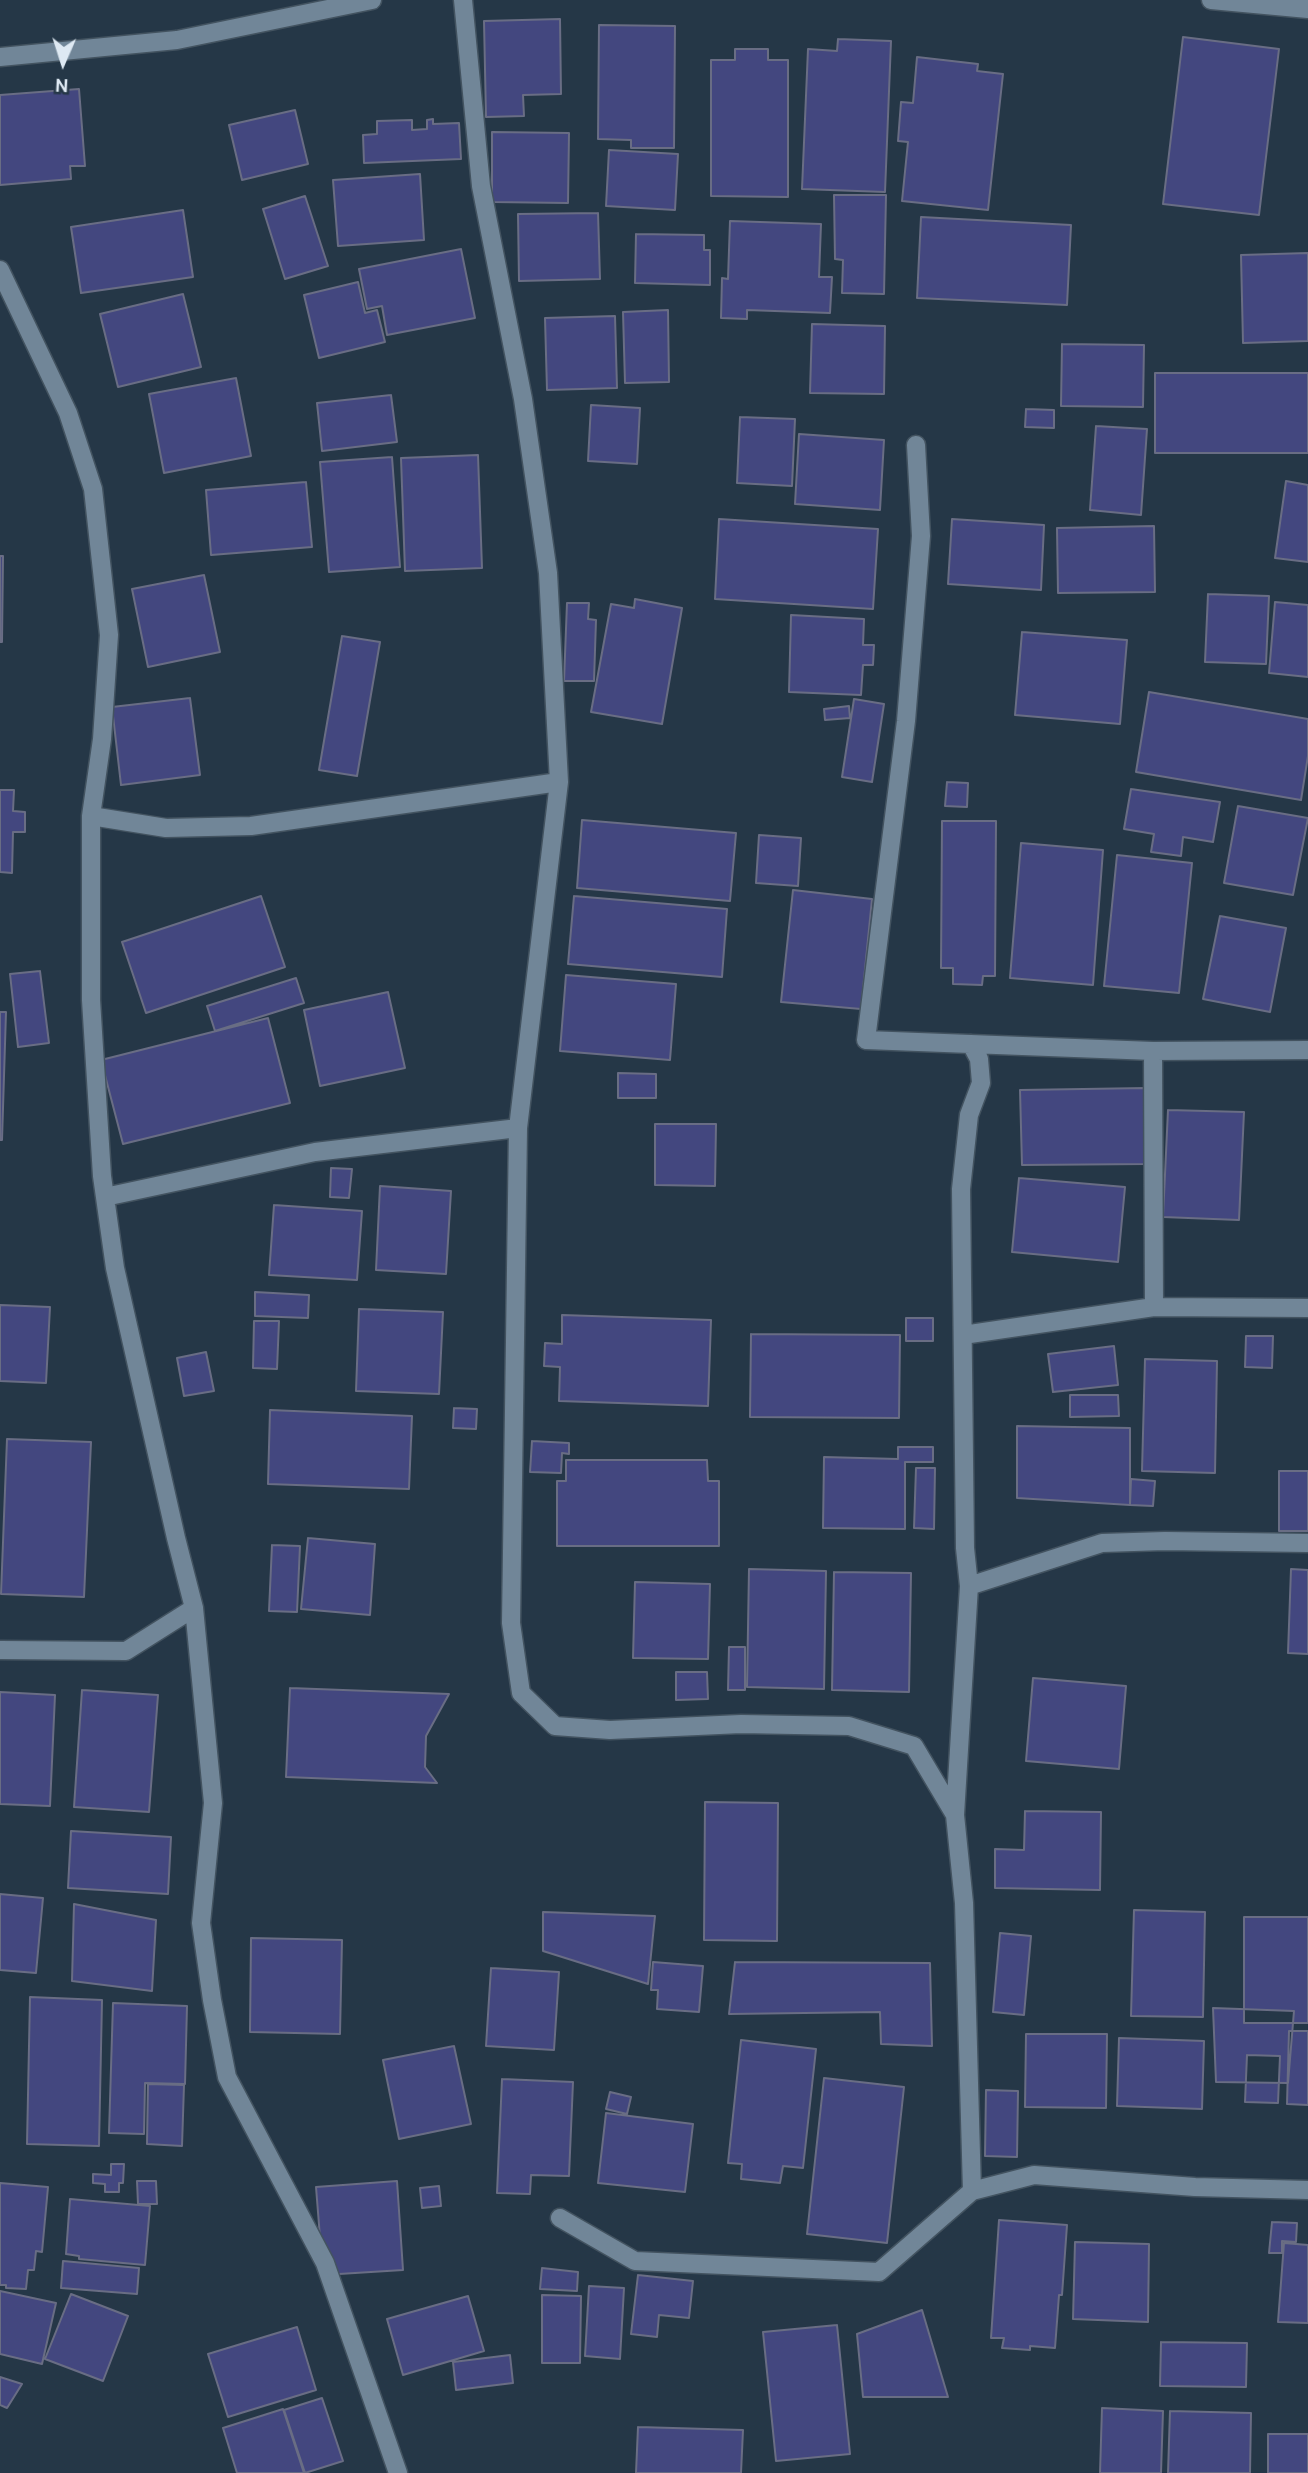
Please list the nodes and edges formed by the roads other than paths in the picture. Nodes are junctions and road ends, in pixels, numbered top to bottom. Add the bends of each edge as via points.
1 (372, 0) edge
2 (463, 0) edge
3 (1211, 0) edge
4 (1308, 9) edge
5 (0, 57) edge
6 (0, 270) edge
7 (916, 445) dead end
8 (559, 782) junction
9 (91, 817) junction
10 (971, 1044) junction
11 (1308, 1049) edge
12 (1153, 1051) junction
13 (518, 1128) junction
14 (105, 1197) junction
15 (1154, 1307) junction
16 (1308, 1308) edge
17 (963, 1335) junction
18 (1308, 1543) edge
19 (969, 1586) junction
20 (194, 1608) junction
21 (0, 1650) edge
22 (955, 1815) junction
23 (1308, 2190) edge
24 (972, 2191) junction
25 (560, 2218) dead end
26 (398, 2473) edge

1 - 5 street via 177,40
2 - 8 street via 481,186 523,399 548,573
3 - 4 street
6 - 9 street via 68,413 93,489 109,635
7 - 10 street via 921,536 906,721 866,1040
8 - 9 street via 251,826 166,828
8 - 13 street
9 - 14 street via 91,1000
10 - 12 street
10 - 17 street via 979,1059 981,1083 969,1115 961,1189
11 - 12 street
12 - 15 street
13 - 14 street via 316,1152
13 - 22 street via 511,1623 521,1693 555,1726 610,1730 741,1724 849,1726 914,1746
14 - 20 street via 115,1268
15 - 16 street
15 - 17 street
17 - 19 street
18 - 19 street via 1102,1542
19 - 22 street
20 - 21 street via 126,1651
20 - 26 street via 213,1803 201,1923 227,2077 326,2263
22 - 24 street via 964,1903
23 - 24 street via 1034,2175
24 - 25 street via 879,2272 635,2261

